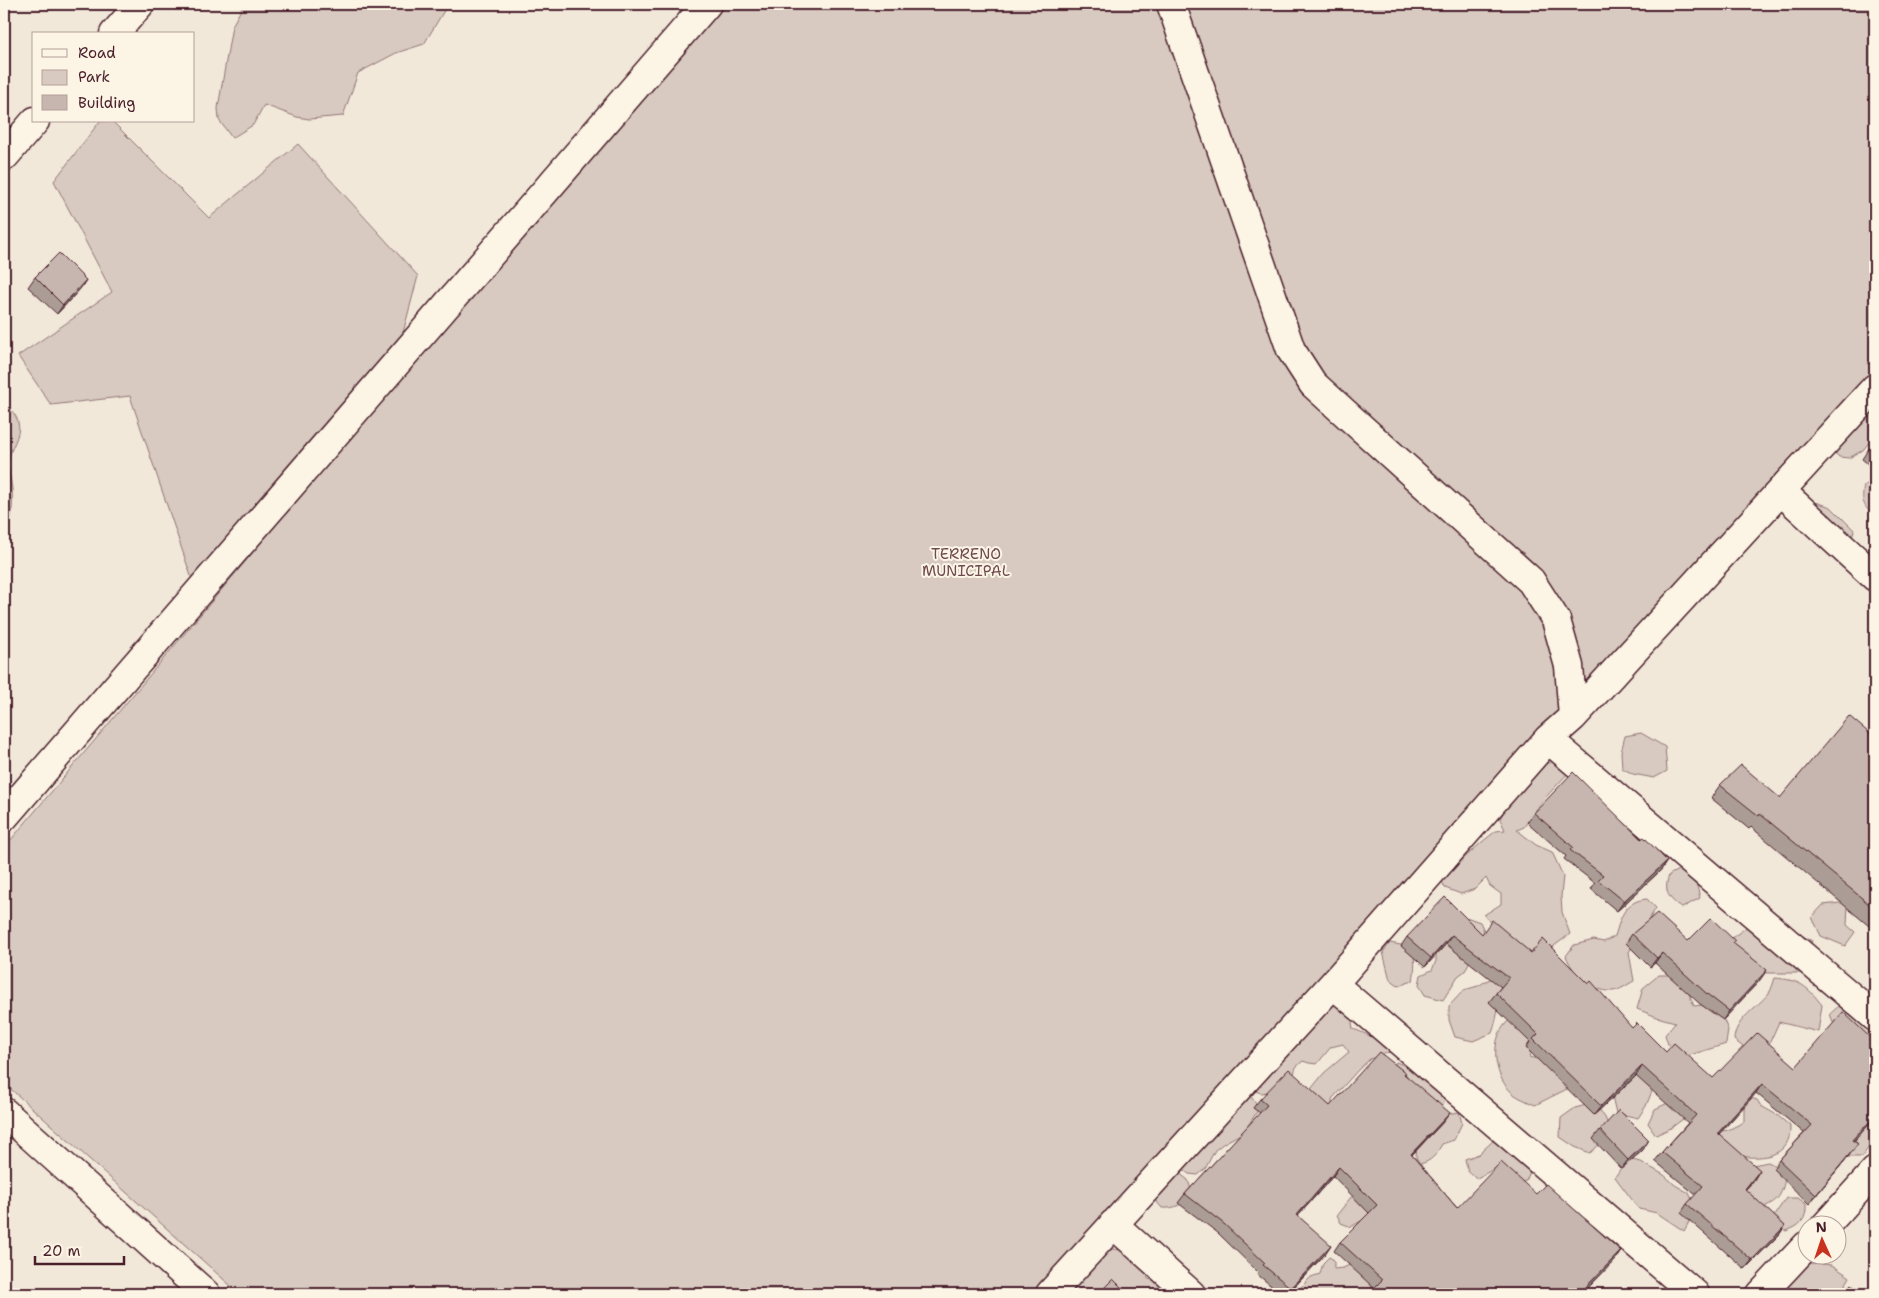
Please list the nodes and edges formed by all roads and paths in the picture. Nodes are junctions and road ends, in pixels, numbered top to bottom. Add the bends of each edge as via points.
1 (140, 4) edge
2 (707, 4) edge
3 (1171, 4) edge
4 (116, 32) edge
5 (34, 122) edge
6 (4, 156) edge
7 (1875, 388) edge
8 (1781, 491) junction
9 (1875, 577) edge
10 (1574, 717) junction
11 (1548, 739) junction
12 (4, 817) edge
13 (1332, 984) junction
14 (1875, 1017) edge
15 (4, 1112) edge
16 (1875, 1171) edge
17 (1834, 1216) edge
18 (1113, 1224) junction
19 (1796, 1257) edge
20 (206, 1294) edge
21 (1050, 1294) edge
22 (1191, 1294) edge
23 (1695, 1294) edge
24 (1762, 1294) edge

1 - 4 street
2 - 12 street
3 - 10 street via 1291,350 1313,384 1531,581 1556,620 1569,666
5 - 6 street
7 - 8 street
8 - 9 street
8 - 10 street
10 - 11 street
11 - 13 street
11 - 14 street
13 - 18 street
13 - 23 street
15 - 20 street
16 - 17 street
18 - 21 street
18 - 22 street
19 - 24 street

